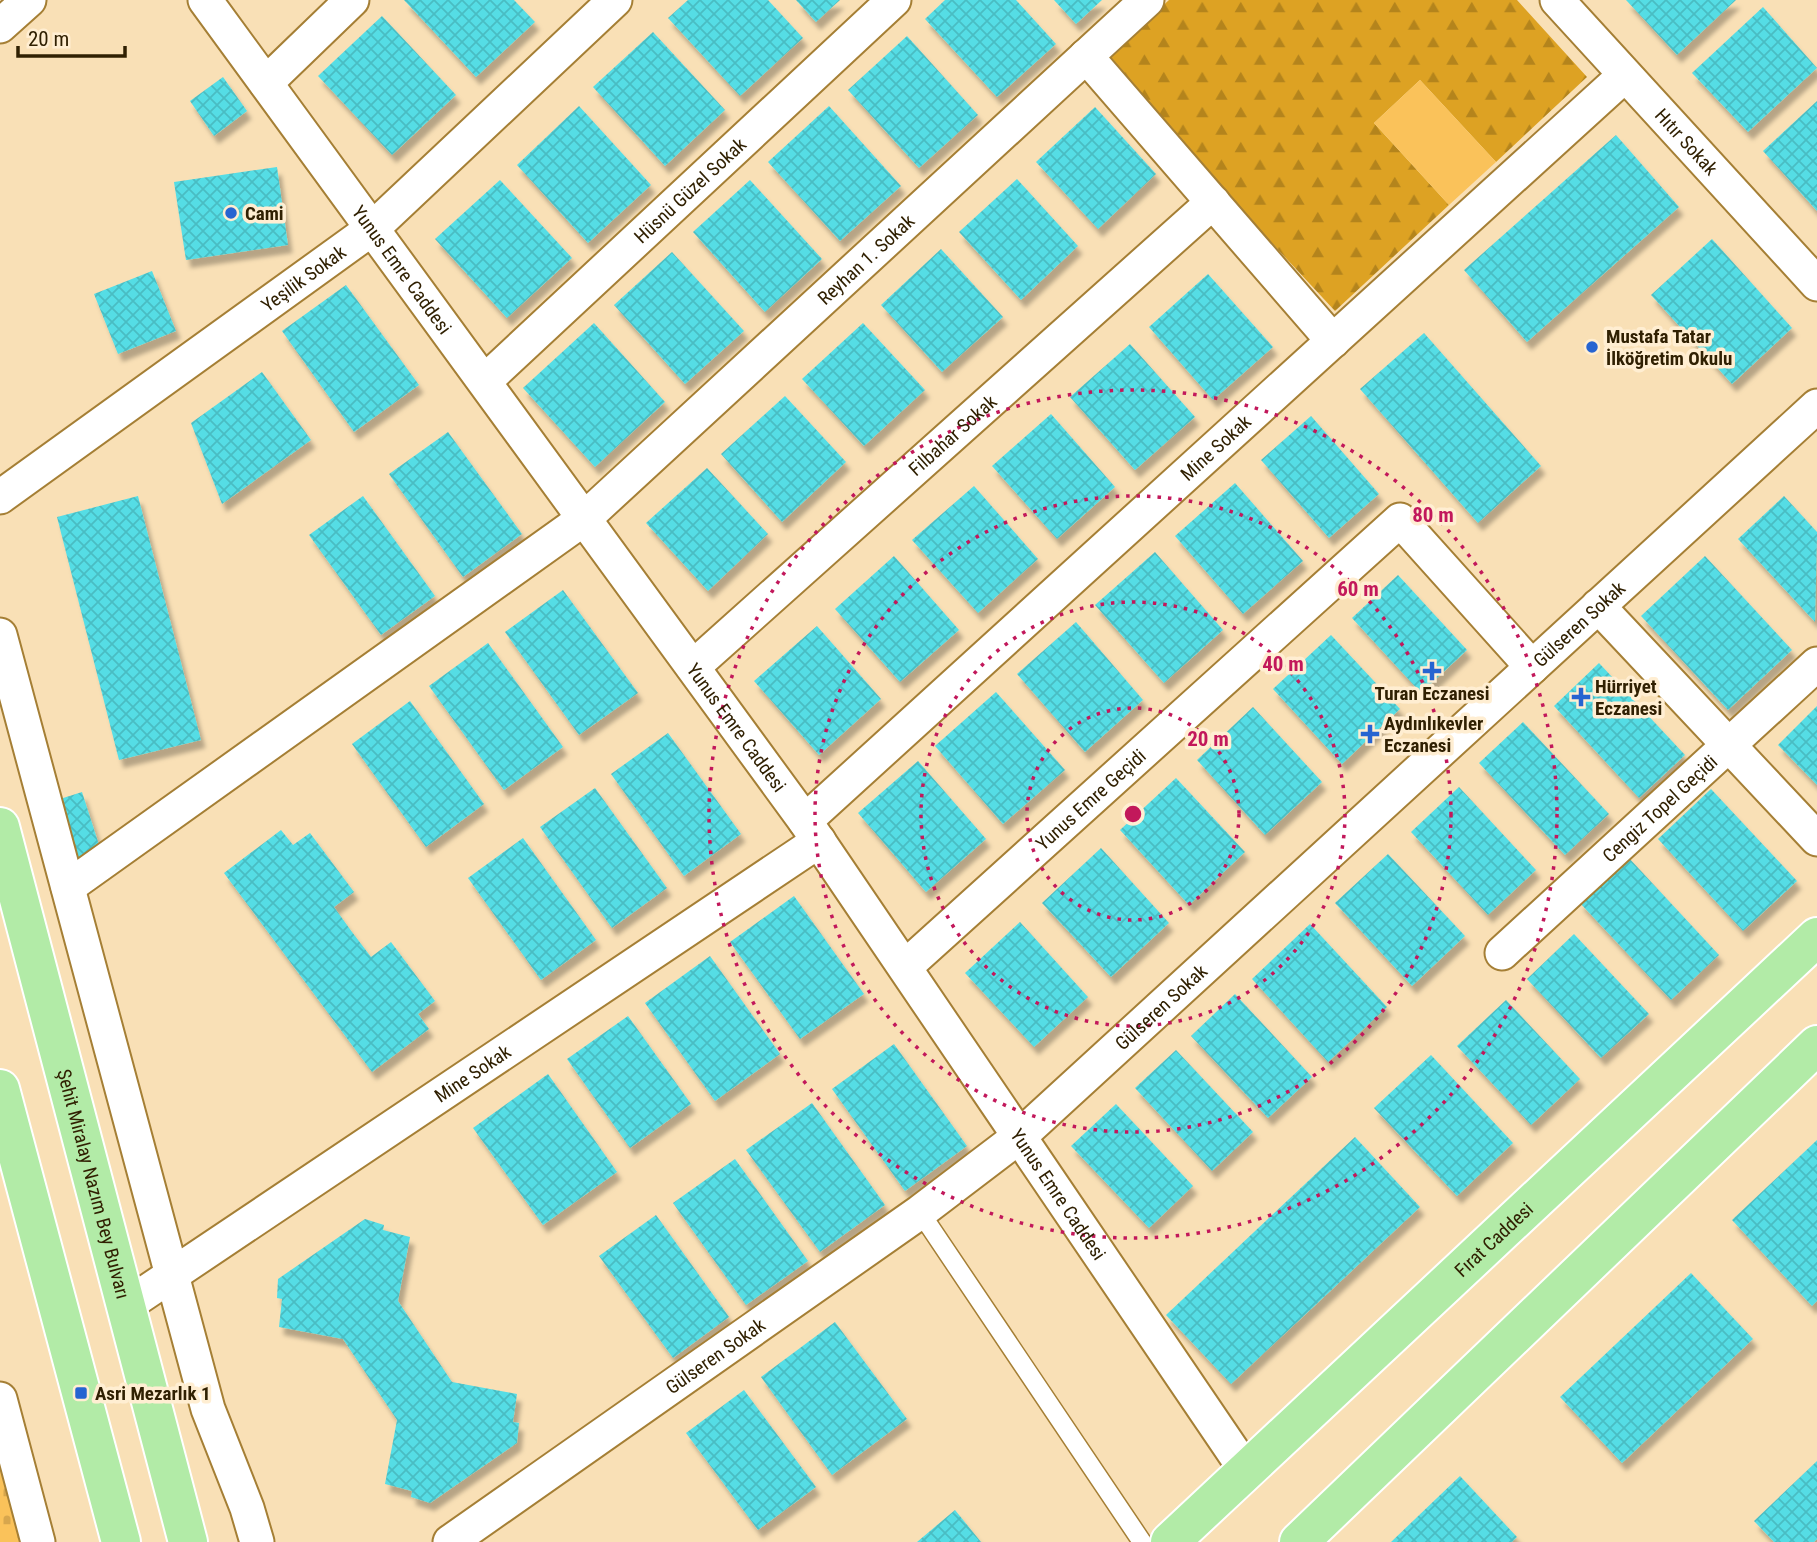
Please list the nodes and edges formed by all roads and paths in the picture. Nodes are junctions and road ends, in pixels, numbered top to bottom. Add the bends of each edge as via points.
1 (29, 0) edge
2 (205, 0) edge
3 (352, 0) edge
4 (615, 0) edge
5 (894, 0) edge
6 (1147, 0) edge
7 (1557, 0) edge
8 (0, 26) edge
9 (1086, 56) junction
10 (1625, 75) junction
11 (266, 83) junction
12 (1213, 202) junction
13 (373, 228) junction
14 (1817, 284) edge
15 (1333, 341) junction
16 (485, 381) junction
17 (1817, 405) edge
18 (0, 497) edge
19 (585, 518) junction
20 (1598, 606) junction
21 (0, 635) edge
22 (1817, 664) edge
23 (694, 667) junction
24 (1532, 667) junction
25 (1728, 745) junction
26 (0, 827) edge
27 (812, 831) junction
28 (1817, 839) edge
29 (68, 887) junction
30 (1817, 937) edge
31 (1502, 953) dead end
32 (905, 967) junction
33 (1817, 1045) edge
34 (0, 1089) edge
35 (1020, 1136) junction
36 (920, 1212) junction
37 (171, 1275) junction
38 (127, 1306) junction
39 (0, 1399) edge
40 (1247, 1472) junction
41 (1315, 1536) edge
42 (38, 1542) edge
43 (121, 1542) edge
44 (188, 1542) edge
45 (257, 1542) edge
46 (450, 1542) edge
47 (1143, 1542) edge
48 (1170, 1542) edge

1 - 8 street
2 - 11 street, Yunus Emre Caddesi
3 - 11 street
4 - 13 street, Yeşilik Sokak
5 - 16 street, Hüsnü Güzel Sokak
6 - 9 street, Reyhan 1. Sokak
7 - 10 street, Hıtır Sokak
9 - 12 street
9 - 19 street, Reyhan 1. Sokak
10 - 14 street, Hıtır Sokak
10 - 15 street, Mine Sokak
11 - 13 street, Yunus Emre Caddesi
12 - 15 street
12 - 23 street, Filbahar Sokak
13 - 16 street, Yunus Emre Caddesi
13 - 18 street, Yeşilik Sokak
15 - 27 street, Mine Sokak
16 - 19 street, Yunus Emre Caddesi
17 - 20 street, Gülseren Sokak
19 - 23 street, Yunus Emre Caddesi
19 - 29 street, Reyhan 1. Sokak
20 - 24 street, Gülseren Sokak
20 - 25 street
21 - 29 street
22 - 25 street, Cengiz Topel Geçidi
23 - 27 street, Yunus Emre Caddesi
24 - 32 street, Yunus Emre Geçidi via 1400,520
24 - 35 street, Gülseren Sokak
25 - 28 street
25 - 31 street, Cengiz Topel Geçidi
26 - 38 main road, Şehit Miralay Nazım Bey Bulvarı
27 - 32 street, Yunus Emre Caddesi
27 - 37 street, Mine Sokak
29 - 37 street
30 - 40 main road, Fırat Caddesi
32 - 35 street, Yunus Emre Caddesi
33 - 41 main road
34 - 43 main road
35 - 36 street, Gülseren Sokak
35 - 40 street, Yunus Emre Caddesi
36 - 46 street, Gülseren Sokak
36 - 47 lane
37 - 38 street, Mine Sokak
37 - 45 street via 208,1409
38 - 44 main road, Şehit Miralay Nazım Bey Bulvarı
39 - 42 street
40 - 48 main road, Fırat Caddesi

